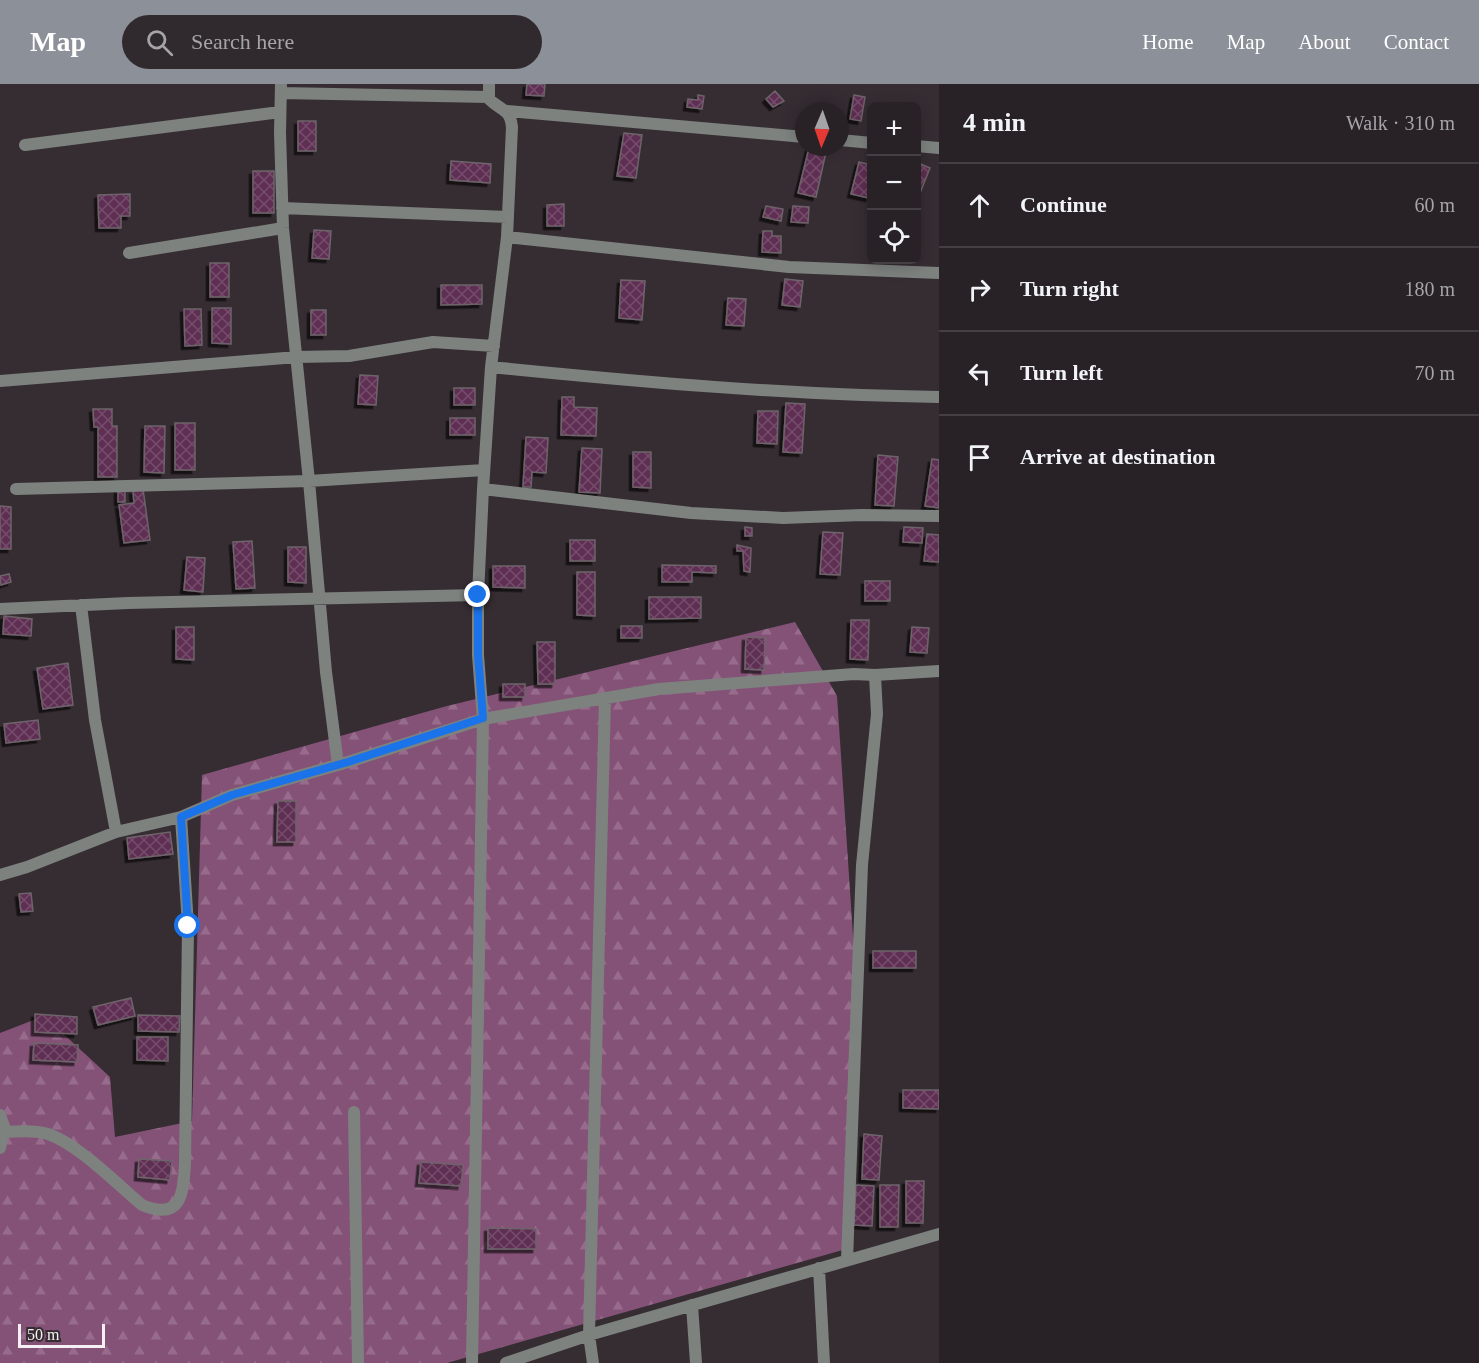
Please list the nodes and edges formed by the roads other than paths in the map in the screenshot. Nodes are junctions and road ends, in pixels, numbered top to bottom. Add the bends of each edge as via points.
1 (489, 84) edge
2 (281, 88) edge
3 (489, 97) junction
4 (507, 111) junction
5 (280, 112) junction
6 (795, 136) edge
7 (849, 141) edge
8 (867, 143) edge
9 (25, 145) dead end
10 (921, 146) edge
11 (939, 148) edge
12 (282, 208) junction
13 (508, 217) junction
14 (283, 228) junction
15 (507, 237) junction
16 (129, 253) dead end
17 (939, 273) edge
18 (494, 346) junction
19 (297, 357) junction
20 (491, 368) junction
21 (0, 381) edge
22 (939, 398) edge
23 (484, 470) junction
24 (309, 481) junction
25 (16, 489) dead end
26 (483, 489) junction
27 (939, 516) edge
28 (478, 595) junction
29 (318, 598) junction
30 (81, 605) junction
31 (0, 609) edge
32 (939, 671) edge
33 (875, 675) junction
34 (605, 698) junction
35 (483, 718) junction
36 (338, 765) junction
37 (181, 817) junction
38 (116, 832) junction
39 (0, 875) edge
40 (354, 1112) dead end
41 (0, 1115) edge
42 (6, 1132) junction
43 (0, 1148) edge
44 (939, 1233) edge
45 (847, 1260) junction
46 (819, 1268) junction
47 (692, 1305) junction
48 (589, 1335) junction
49 (358, 1363) edge
50 (472, 1363) edge
51 (506, 1363) edge
52 (593, 1363) edge
53 (696, 1363) edge
54 (824, 1363) edge

1 - 3 street
2 - 3 street
2 - 5 street
3 - 4 street
4 - 6 street
4 - 13 street via 512,127
5 - 9 street
5 - 12 street
7 - 8 street
10 - 11 street
12 - 13 street
12 - 14 street
13 - 15 street
14 - 16 street
14 - 19 street
15 - 17 street via 789,267
15 - 18 street
18 - 19 street via 433,342 349,356
18 - 20 street
19 - 21 street
19 - 24 street
20 - 22 street via 757,391
20 - 23 street
23 - 24 street
23 - 26 street
24 - 25 street
24 - 29 street
26 - 27 street via 691,513 783,518
26 - 28 street
28 - 29 street
28 - 35 street
29 - 30 street
29 - 36 street
30 - 31 street
30 - 38 street via 95,720
32 - 33 street
33 - 34 street via 659,689
33 - 45 street via 876,714 862,865
34 - 35 street
34 - 48 street
35 - 36 street
35 - 50 street
36 - 37 street via 232,795
37 - 38 street
37 - 42 street via 188,926 185,1164 179,1201 156,1211 142,1205 63,1140 46,1133
38 - 39 street
40 - 49 street
41 - 42 street
42 - 43 street
44 - 45 street
45 - 46 street
46 - 47 street
46 - 54 street
47 - 48 street
47 - 53 street
48 - 51 street
48 - 52 street

